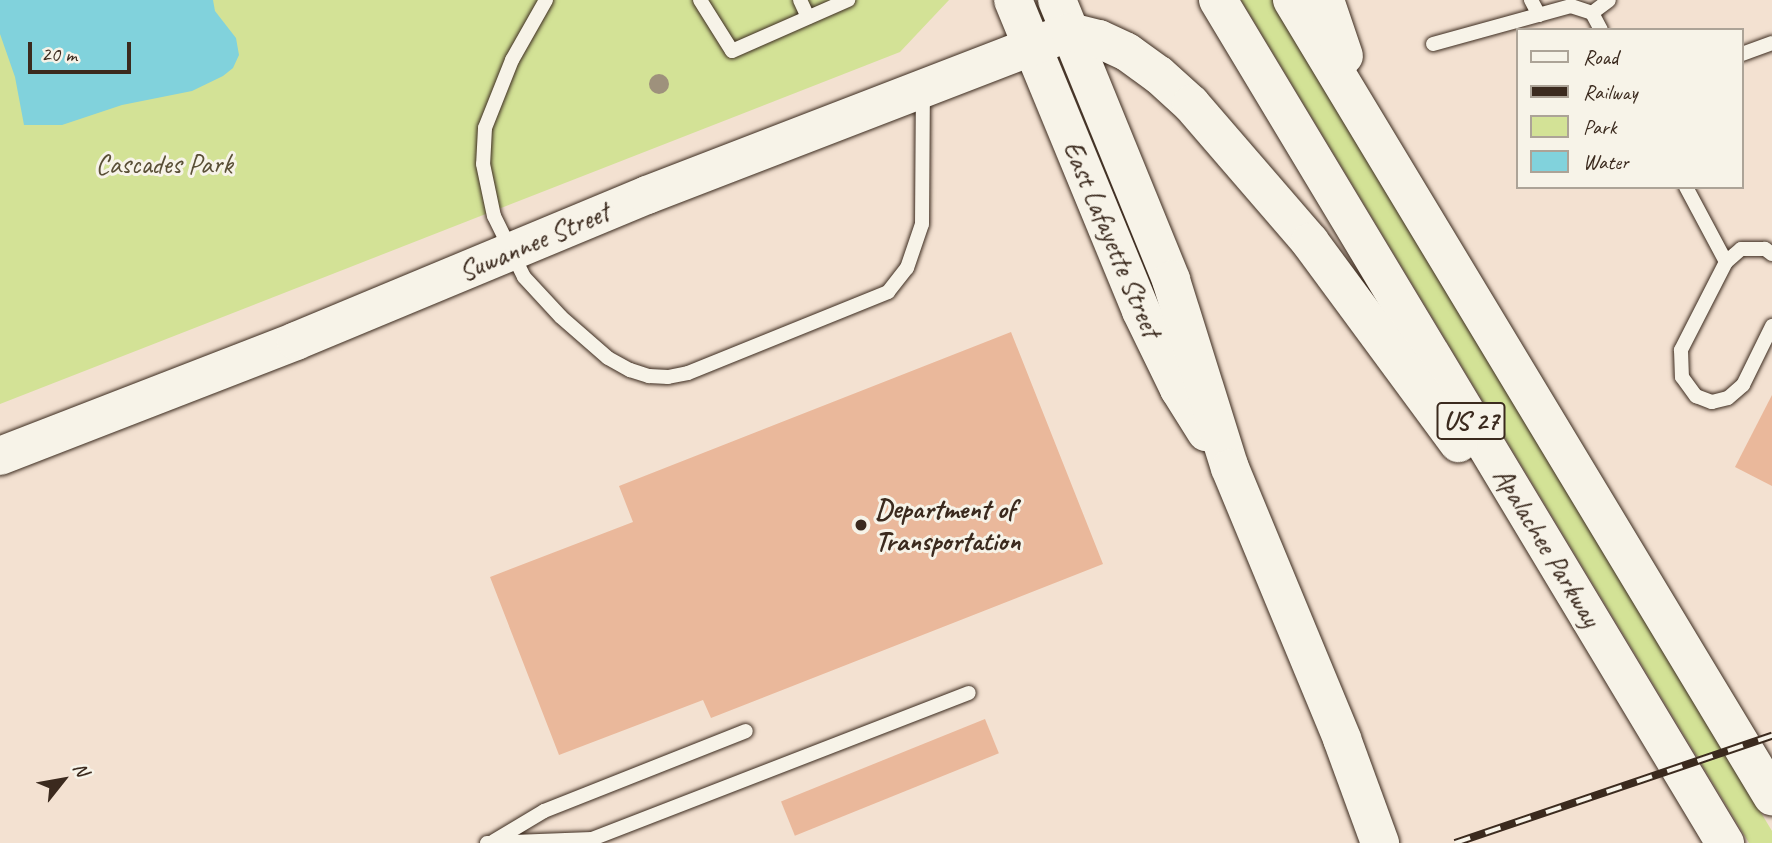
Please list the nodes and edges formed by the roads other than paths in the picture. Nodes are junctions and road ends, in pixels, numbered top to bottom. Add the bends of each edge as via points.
1 (546, 0) edge
2 (700, 0) edge
3 (800, 0) edge
4 (848, 0) edge
5 (1013, 0) edge
6 (1217, 0) edge
7 (1292, 0) edge
8 (1325, 0) edge
9 (1531, 0) edge
10 (1609, 0) edge
11 (1592, 13) junction
12 (1539, 15) junction
13 (1064, 16) edge
14 (808, 17) junction
15 (1600, 28) edge
16 (1772, 43) edge
17 (1433, 44) dead end
18 (1032, 46) junction
19 (1744, 53) edge
20 (923, 88) junction
21 (1399, 180) junction
22 (1687, 189) edge
23 (509, 253) junction
24 (1772, 254) edge
25 (1727, 262) junction
26 (1772, 326) edge
27 (0, 456) edge
28 (1230, 468) junction
29 (1614, 659) junction
30 (969, 693) dead end
31 (746, 731) dead end
32 (1772, 796) edge
33 (490, 842) edge
34 (1380, 843) edge
35 (1724, 843) edge

1 - 23 lane via 512,60 482,144 485,184
2 - 14 lane via 732,51
3 - 14 lane
4 - 14 lane
5 - 18 main road, East Lafayette Street
6 - 29 main road, Apalachee Parkway / US 27
7 - 21 main road, US 27
8 - 21 main road via 1355,84
9 - 12 lane
10 - 11 lane
11 - 12 lane via 1571,6
11 - 15 lane
12 - 17 lane
13 - 18 main road, Suwannee Street
13 - 28 main road, East Lafayette Street via 1185,320
13 - 29 main road via 1144,63 1229,144 1341,282
16 - 19 lane
18 - 20 main road, Suwannee Street
18 - 28 main road, East Lafayette Street via 1158,350
20 - 23 main road, Suwannee Street
20 - 23 lane via 922,225 907,268 888,292 712,363 668,377 630,370 608,358 561,317
21 - 32 main road, US 27
22 - 25 lane
23 - 27 main road, Suwannee Street
24 - 25 lane via 1765,249 1741,249
25 - 26 lane via 1681,350 1682,377 1696,396 1712,402 1728,398 1743,385
28 - 34 main road, East Lafayette Street
29 - 35 main road, Apalachee Parkway / US 27
30 - 33 lane via 592,839
31 - 33 lane via 544,811

